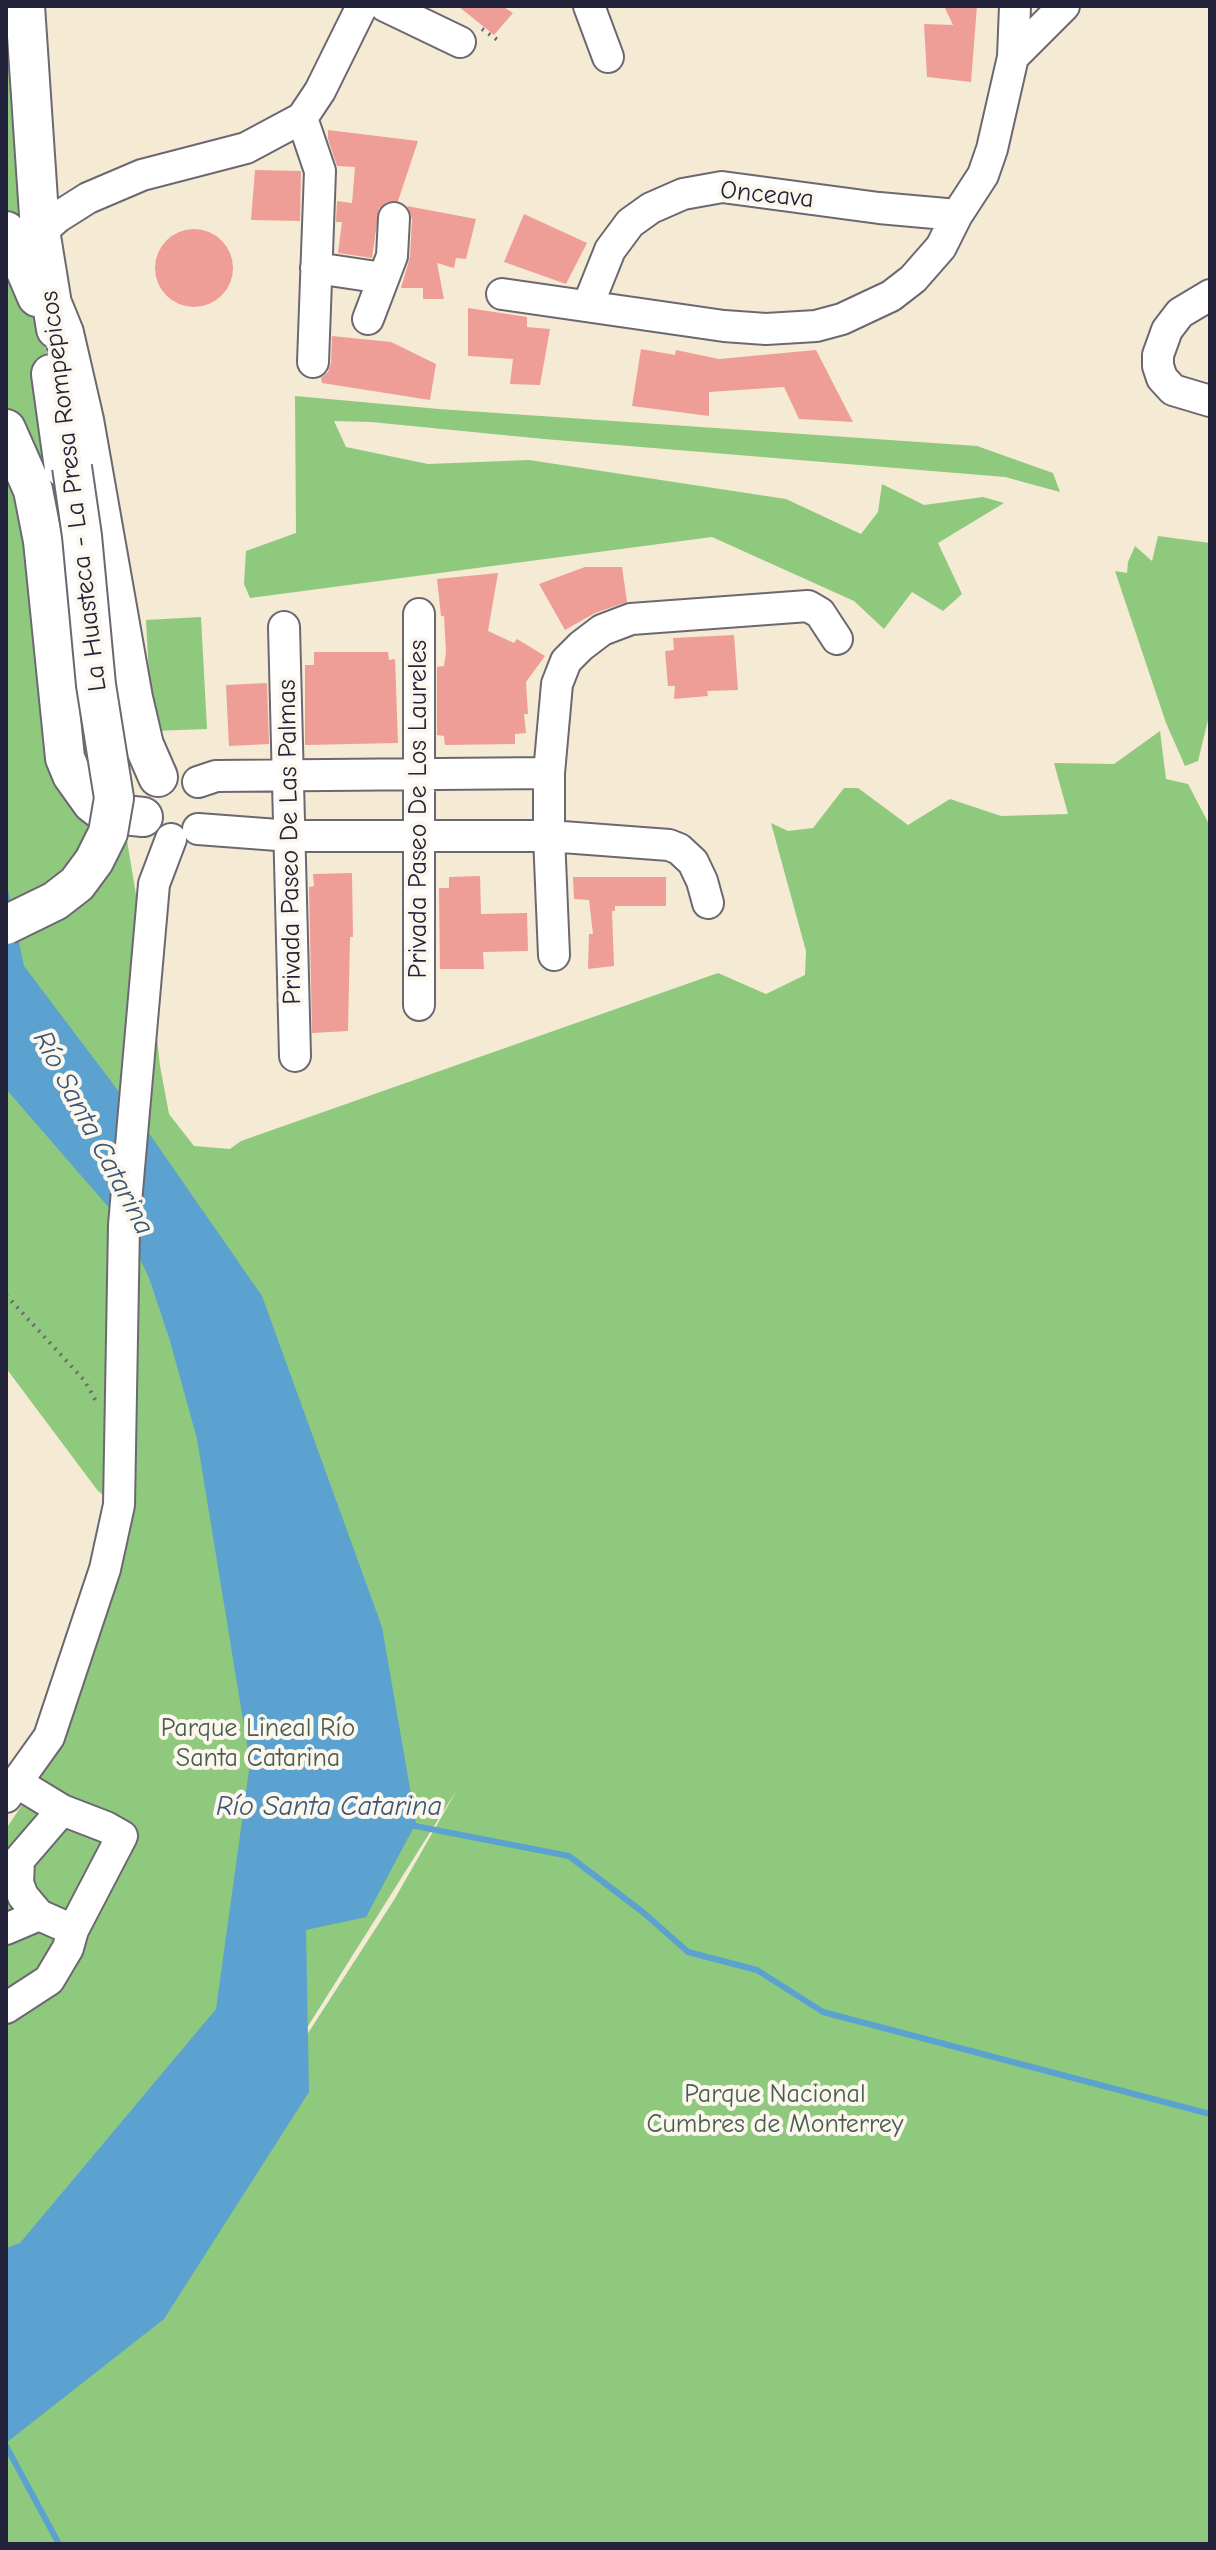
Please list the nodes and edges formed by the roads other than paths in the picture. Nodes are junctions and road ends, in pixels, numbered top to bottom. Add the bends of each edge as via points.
1 (25, 6) edge
2 (362, 6) edge
3 (385, 6) edge
4 (589, 6) edge
5 (1015, 6) edge
6 (1059, 7) edge
7 (460, 42) dead end
8 (608, 57) dead end
9 (1013, 57) junction
10 (302, 118) junction
11 (35, 133) junction
12 (6, 162) edge
13 (957, 215) junction
14 (394, 218) dead end
15 (18, 233) edge
16 (316, 268) junction
17 (383, 278) junction
18 (502, 294) dead end
19 (1210, 295) edge
20 (588, 305) junction
21 (53, 306) junction
22 (368, 319) dead end
23 (313, 362) dead end
24 (1210, 401) edge
25 (6, 429) edge
26 (68, 467) junction
27 (419, 614) dead end
28 (284, 627) dead end
29 (837, 639) dead end
30 (549, 773) junction
31 (289, 775) junction
32 (419, 776) junction
33 (158, 777) junction
34 (198, 782) junction
35 (171, 828) junction
36 (291, 836) junction
37 (549, 836) junction
38 (418, 837) junction
39 (708, 903) dead end
40 (6, 912) edge
41 (6, 925) edge
42 (554, 955) dead end
43 (419, 1005) dead end
44 (295, 1056) dead end
45 (11, 1789) edge
46 (62, 1810) junction
47 (39, 1915) junction
48 (6, 1929) edge
49 (73, 1930) junction
50 (6, 2008) edge

1 - 11 main road, La Huasteca - La Presa Rompepicos
2 - 10 street
3 - 7 street
4 - 8 street
5 - 9 street
6 - 9 street
9 - 13 street via 983,175
10 - 15 street via 246,148 128,181
10 - 16 street via 320,171
11 - 12 main road
11 - 15 main road, La Huasteca - La Presa Rompepicos
13 - 20 street via 941,247 913,279 866,309 816,326 724,326
13 - 20 street, Onceava via 722,187 692,191 630,223 610,250
14 - 17 street via 392,256
15 - 21 main road, La Huasteca - La Presa Rompepicos
15 - 26 main road, La Huasteca - La Presa Rompepicos via 45,330
16 - 17 street
16 - 23 street
17 - 22 street
18 - 20 street
19 - 24 street via 1180,313 1158,355 1162,378 1173,390
21 - 26 main road, La Huasteca - La Presa Rompepicos
21 - 33 main road via 84,420 133,698
25 - 35 main road via 33,490 43,541 65,758 77,783 105,813
26 - 40 main road, La Huasteca - La Presa Rompepicos via 76,614 98,799 92,828 66,874
26 - 41 main road, La Huasteca - La Presa Rompepicos, bridge via 82,536 96,685 114,798 108,833 77,884
27 - 32 street, Privada Paseo De Los Laureles
28 - 31 street, Privada Paseo De Las Palmas
29 - 30 street via 820,613 802,606 631,619 602,630 566,661 557,684
30 - 32 street
30 - 37 street
31 - 32 street
31 - 34 street via 216,776
31 - 36 street, Privada Paseo De Las Palmas
32 - 38 street, Privada Paseo De Los Laureles
33 - 34 street via 179,773
33 - 35 street via 143,794
34 - 35 street via 208,811
35 - 36 street
35 - 45 street via 154,884 124,1225 119,1505 105,1569 49,1737
36 - 38 street
36 - 44 street, Privada Paseo De Las Palmas
37 - 38 street
37 - 39 street via 679,849 693,862
37 - 42 street
38 - 43 street, Privada Paseo De Los Laureles
45 - 46 street
46 - 47 street via 19,1860 18,1883
46 - 49 street via 122,1836
47 - 48 street
47 - 49 street
49 - 50 street via 49,1980

